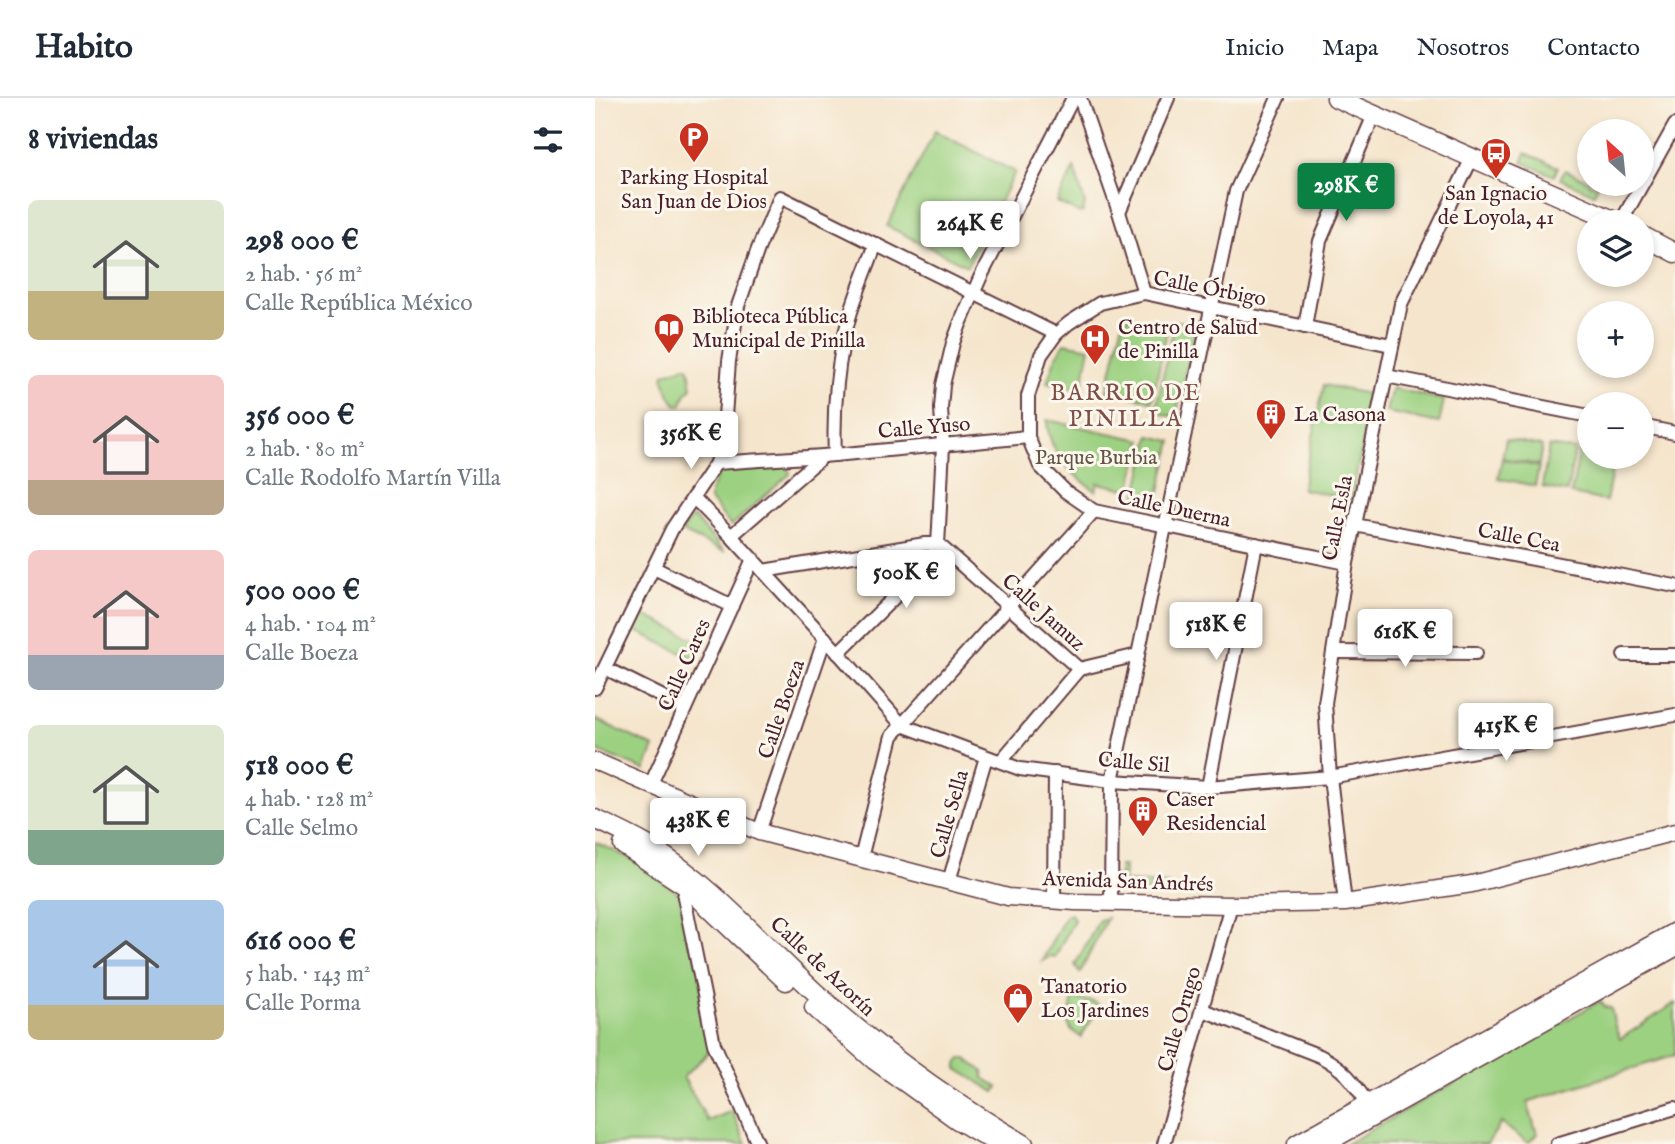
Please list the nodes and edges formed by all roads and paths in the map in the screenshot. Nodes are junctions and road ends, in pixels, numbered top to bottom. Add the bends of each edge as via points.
1 (1073, 98) edge
2 (1080, 98) edge
3 (1168, 98) edge
4 (1277, 98) edge
5 (1346, 100) edge
6 (1374, 115) junction
7 (1675, 125) edge
8 (1467, 156) junction
9 (1592, 210) edge
10 (1627, 210) edge
11 (1119, 212) junction
12 (1654, 242) edge
13 (876, 244) junction
14 (1675, 254) edge
15 (973, 293) junction
16 (1144, 293) junction
17 (1212, 306) junction
18 (1305, 327) junction
19 (1056, 334) junction
20 (1391, 345) junction
21 (1386, 376) junction
22 (1577, 414) edge
23 (1654, 429) edge
24 (1675, 433) edge
25 (1028, 437) junction
26 (943, 445) junction
27 (829, 456) junction
28 (716, 463) junction
29 (693, 497) junction
30 (1094, 511) junction
31 (1355, 525) junction
32 (1165, 526) junction
33 (731, 536) junction
34 (938, 544) junction
35 (1256, 544) junction
36 (753, 559) junction
37 (1347, 563) junction
38 (654, 568) junction
39 (763, 571) junction
40 (1675, 586) edge
41 (731, 606) junction
42 (1008, 606) junction
43 (825, 638) junction
44 (1334, 652) junction
45 (838, 653) junction
46 (1476, 653) dead end
47 (1138, 655) junction
48 (1624, 655) dead end
49 (1675, 655) edge
50 (605, 668) junction
51 (1079, 668) junction
52 (595, 688) edge
53 (685, 708) junction
54 (1675, 715) edge
55 (901, 724) junction
56 (986, 757) junction
57 (595, 761) edge
58 (1001, 761) junction
59 (1055, 774) junction
60 (1331, 777) junction
61 (1112, 781) junction
62 (650, 786) junction
63 (1209, 787) junction
64 (595, 819) edge
65 (595, 830) edge
66 (759, 832) junction
67 (1675, 832) edge
68 (861, 858) junction
69 (949, 881) junction
70 (687, 887) junction
71 (1054, 900) junction
72 (1111, 902) junction
73 (1345, 902) junction
74 (1231, 905) junction
75 (1675, 932) edge
76 (1675, 947) edge
77 (1203, 1010) junction
78 (1368, 1104) junction
79 (1675, 1108) edge
80 (758, 1144) edge
81 (998, 1144) edge
82 (1024, 1144) edge
83 (1164, 1144) edge
84 (1297, 1144) edge
85 (1324, 1144) edge
86 (1557, 1144) edge

1 - 15 street
2 - 11 street
3 - 11 street
4 - 17 street via 1236,191
5 - 6 main road
6 - 8 main road
6 - 18 street via 1320,241
7 - 10 street
8 - 9 main road
8 - 20 street, Calle Esla via 1401,304
11 - 16 street
12 - 14 main road
13 - 15 street
13 - 27 street via 844,340
13 - 28 street via 780,197 739,306
15 - 19 street
15 - 26 street via 953,343 943,385
16 - 17 street, Calle Órbigo
16 - 19 street, Calle Órbigo via 1100,303
17 - 18 street, Calle Órbigo
17 - 32 street
18 - 20 street, Calle Órbigo
19 - 25 street, Calle Órbigo via 1041,355 1028,396
20 - 21 street, Calle Esla
21 - 22 street
21 - 31 street, Calle Esla
23 - 24 street
25 - 26 street, Calle Yuso
25 - 30 street, Calle Duerna via 1040,466
26 - 27 street, Calle Yuso
26 - 34 street
27 - 28 street, Calle Yuso
27 - 33 street
28 - 29 street
29 - 33 street, Calle Sil
29 - 38 street
30 - 32 street, Calle Duerna
30 - 42 street
31 - 37 street, Calle Esla
31 - 40 street, Calle Cea
32 - 35 street, Calle Duerna
32 - 47 street
33 - 36 street, Calle Sil
34 - 39 street
34 - 42 street, Calle Jamuz
34 - 45 street, Calle Boeza via 933,559
35 - 37 street, Calle Duerna
35 - 63 street
36 - 39 street, Calle Sil
36 - 41 street, Calle Cares
37 - 44 street, Calle Esla
38 - 41 street
38 - 50 street
39 - 43 street, Calle Sil
41 - 53 street, Calle Cares
42 - 51 street, Calle Jamuz
42 - 55 street
43 - 45 street, Calle Sil
43 - 66 street, Calle Boeza
44 - 46 street
44 - 60 street, Calle Esla via 1325,703
45 - 55 street, Calle Sil
47 - 51 street, Calle Jamuz
47 - 61 street
48 - 49 street
50 - 52 street
50 - 53 street
51 - 58 street, Calle Sella
53 - 62 street, Calle Cares
54 - 60 street, Calle Sil
55 - 56 street, Calle Sil
55 - 68 street via 892,736
56 - 58 street, Calle Sil
56 - 69 street, Calle Sella
57 - 62 street, Avenida San Andrés
58 - 59 street, Calle Sil
59 - 61 street, Calle Sil
59 - 71 street
60 - 63 street, Calle Sil
60 - 73 street, Calle Esla
61 - 63 street, Calle Sil
61 - 72 street
62 - 66 street, Avenida San Andrés
64 - 82 main road, Calle de Azorín via 652,848 684,871 877,1045 943,1095
65 - 70 main road, Calle de Azorín
66 - 68 street, Avenida San Andrés
67 - 73 street, Avenida San Andrés via 1472,884
68 - 69 street, Avenida San Andrés
69 - 71 street, Avenida San Andrés via 1008,897
70 - 80 street via 684,897 693,949 715,1044
70 - 81 main road, Calle de Azorín via 874,1060
71 - 72 street, Avenida San Andrés
72 - 74 street, Avenida San Andrés
73 - 74 street, Avenida San Andrés
74 - 77 street, Calle Orugo
75 - 78 main road
76 - 85 main road
77 - 78 street via 1320,1056 1351,1078
77 - 83 street, Calle Orugo
78 - 84 main road
79 - 86 street

